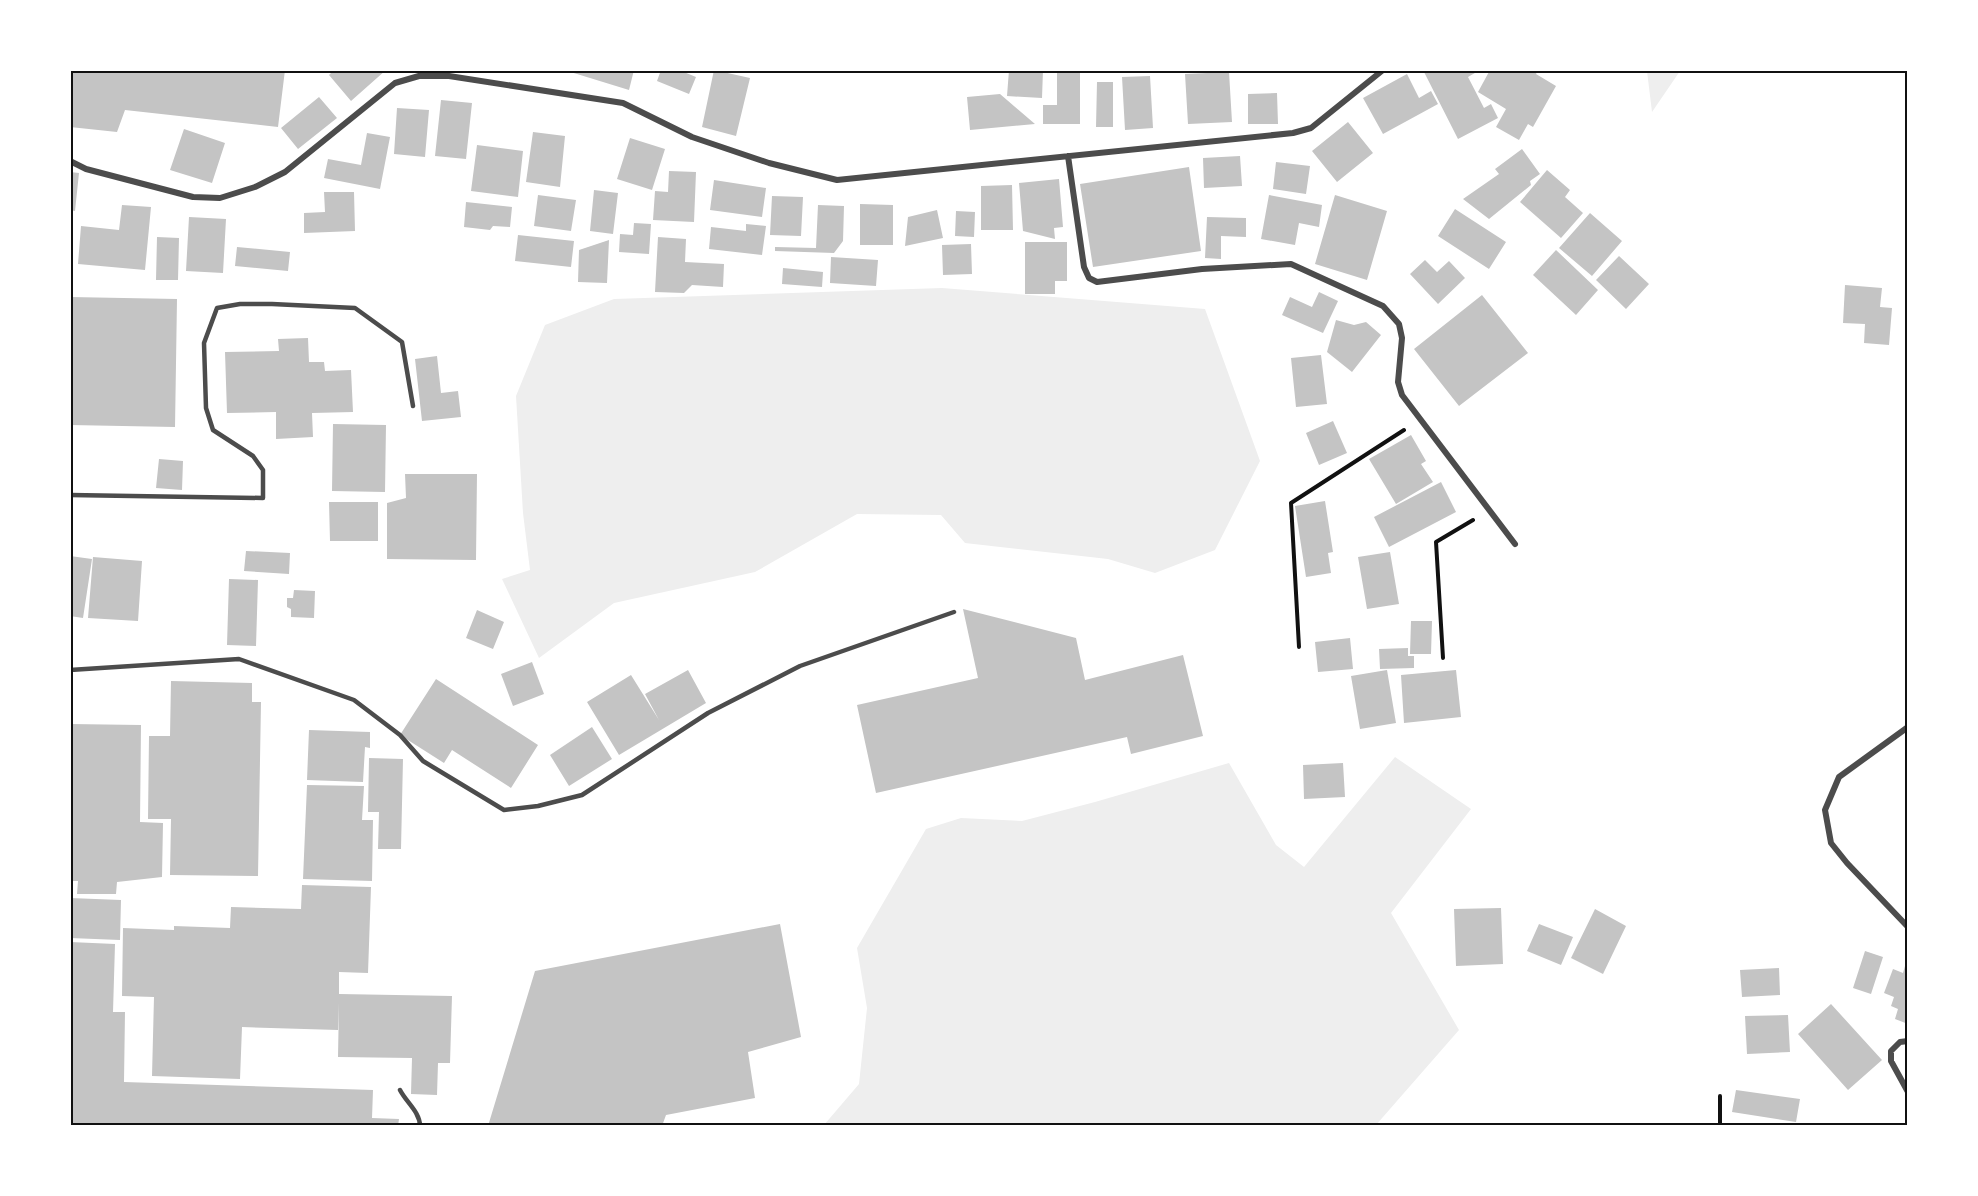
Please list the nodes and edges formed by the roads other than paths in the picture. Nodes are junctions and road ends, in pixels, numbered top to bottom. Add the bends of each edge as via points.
1 (1383, 70) edge
2 (1068, 156) junction
3 (70, 161) edge
4 (413, 405) dead end
5 (70, 495) edge
6 (1515, 544) dead end
7 (954, 612) dead end
8 (70, 670) edge
9 (1908, 727) edge
10 (1908, 927) edge
11 (1908, 1041) edge
12 (400, 1090) dead end
13 (1908, 1092) edge
14 (420, 1125) edge

1 - 2 street via 1311,128 1293,133
2 - 3 street via 837,180 769,163 692,137 623,103 449,76 419,76 395,83 285,172 220,198 193,197 86,169
2 - 6 street via 1084,267 1089,278 1097,282 1202,268 1291,264 1383,306 1399,324 1402,338 1398,382 1402,395
4 - 5 lane via 402,342 355,308 272,304 216,308 204,343 206,408 213,430 253,456 263,470 262,498
7 - 8 lane via 800,666 708,713 582,795 538,807 504,810 423,761 400,735 354,700 239,659
9 - 10 street via 1839,777 1825,810 1831,843
11 - 13 street via 1900,1042 1891,1051 1891,1061
12 - 14 lane via 420,1118

